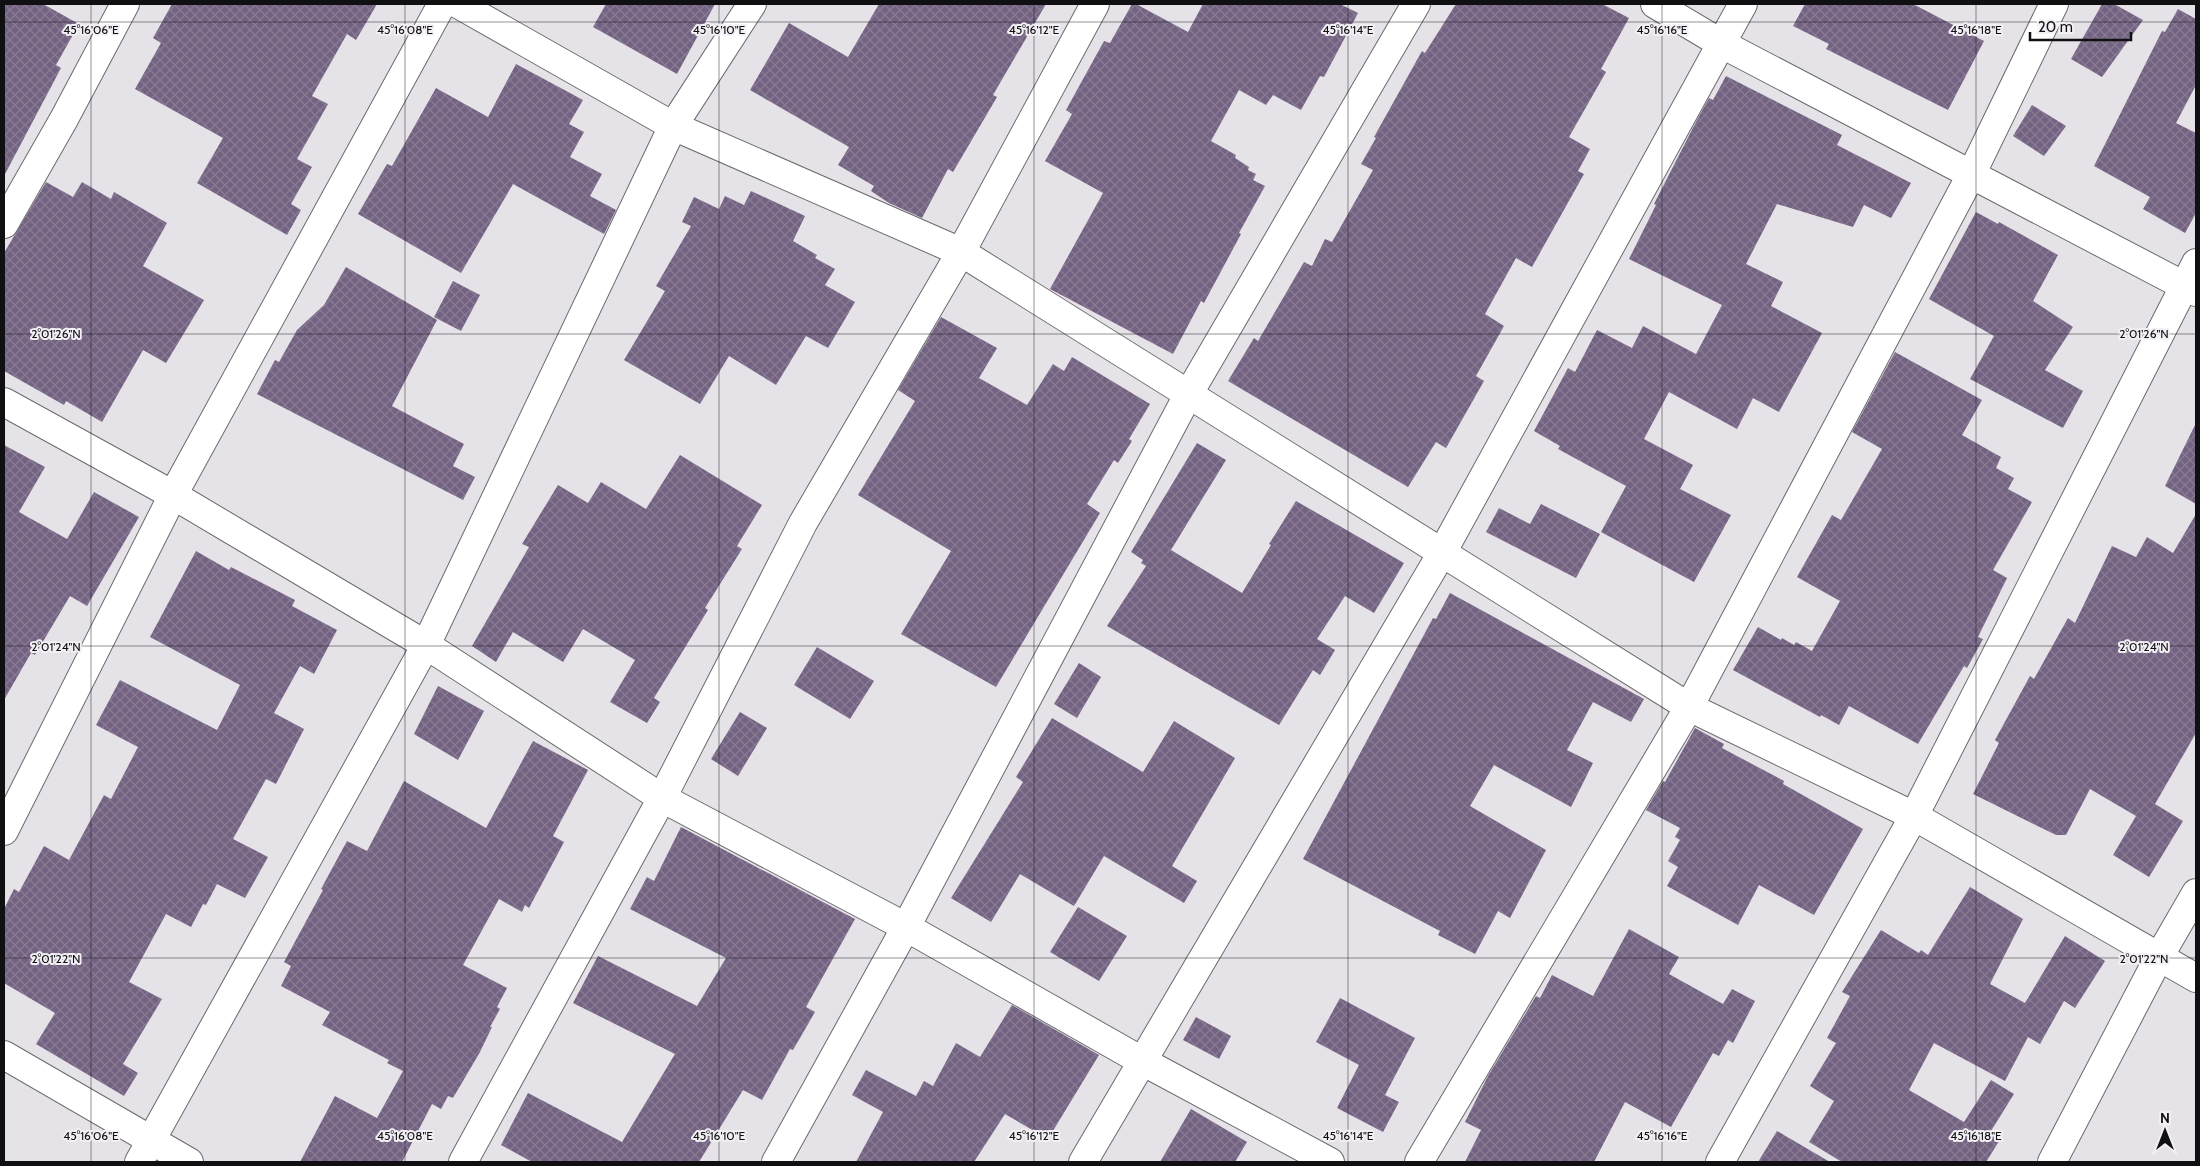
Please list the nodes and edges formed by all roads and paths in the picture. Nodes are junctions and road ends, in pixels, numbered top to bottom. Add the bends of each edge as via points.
1 (125, 4) edge
2 (442, 4) edge
3 (458, 4) edge
4 (752, 4) edge
5 (1094, 4) edge
6 (1416, 4) edge
7 (1655, 4) edge
8 (1743, 4) edge
9 (2054, 4) edge
10 (1722, 44) junction
11 (673, 126) junction
12 (1972, 173) junction
13 (4, 224) edge
14 (961, 252) junction
15 (2192, 280) edge
16 (1188, 395) junction
17 (4, 402) edge
18 (173, 495) junction
19 (1443, 552) junction
20 (426, 645) junction
21 (1689, 707) junction
22 (662, 798) junction
23 (1914, 816) junction
24 (4, 832) edge
25 (2196, 893) edge
26 (906, 927) junction
27 (2159, 957) junction
28 (2196, 978) edge
29 (4, 1055) edge
30 (1142, 1061) junction
31 (145, 1151) edge
32 (189, 1162) edge
33 (463, 1162) edge
34 (776, 1162) edge
35 (1083, 1162) edge
36 (1330, 1162) edge
37 (1419, 1162) edge
38 (1720, 1162) edge
39 (2052, 1162) edge

1 - 13 street
2 - 18 street
3 - 11 street
4 - 11 street
5 - 14 street
6 - 16 street
7 - 10 street
8 - 10 street
9 - 12 street
10 - 12 street
10 - 19 street
11 - 14 street
11 - 20 street
12 - 15 street
12 - 21 street
14 - 16 street
14 - 22 street via 804,523
15 - 23 street
16 - 19 street
16 - 26 street
17 - 18 street
18 - 20 street
18 - 24 street
19 - 21 street
19 - 30 street
20 - 22 street
20 - 31 street
21 - 23 street
21 - 37 street
22 - 26 street
22 - 33 street
23 - 27 street
23 - 38 street
25 - 27 street
26 - 30 street
26 - 34 street
27 - 28 street
27 - 39 street
29 - 31 street
30 - 35 street
30 - 36 street
31 - 32 street

